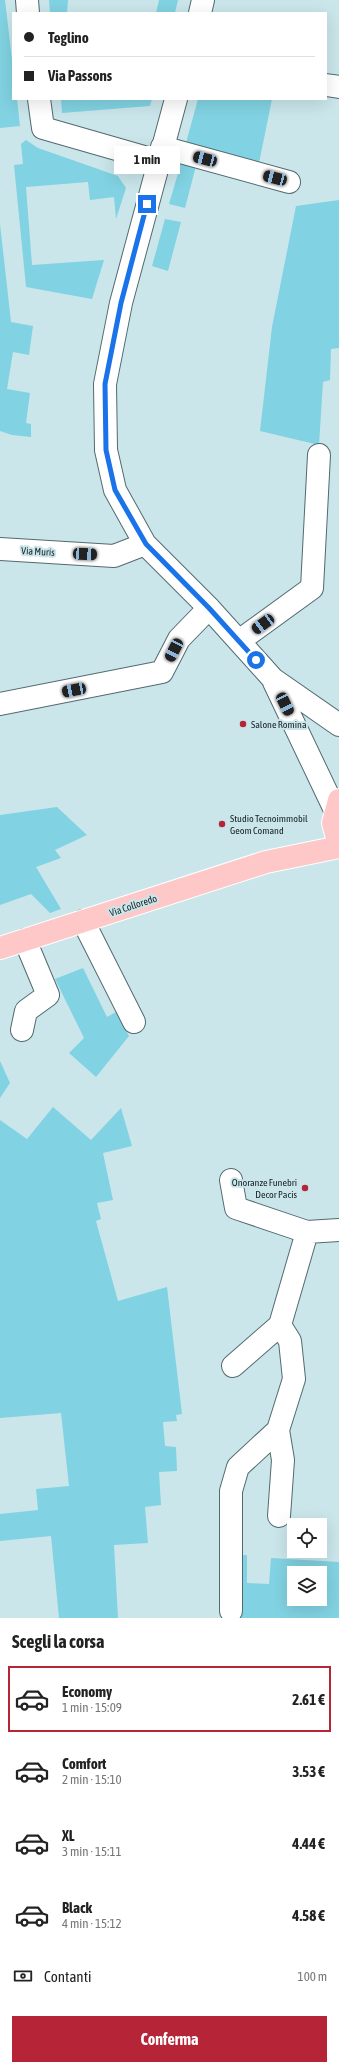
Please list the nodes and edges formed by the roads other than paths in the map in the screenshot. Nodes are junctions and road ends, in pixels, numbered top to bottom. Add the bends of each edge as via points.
1 (27, 0) edge
2 (203, 0) edge
3 (28, 12) edge
4 (200, 12) edge
5 (327, 85) edge
6 (339, 87) edge
7 (39, 100) edge
8 (176, 100) edge
9 (160, 154) junction
10 (289, 182) dead end
11 (319, 455) dead end
12 (146, 544) junction
13 (0, 549) edge
14 (209, 608) junction
15 (239, 641) junction
16 (273, 679) junction
17 (0, 704) edge
18 (337, 719) edge
19 (337, 805) edge
20 (339, 846) edge
21 (83, 922) junction
22 (25, 940) junction
23 (0, 948) edge
24 (134, 1022) dead end
25 (22, 1030) dead end
26 (232, 1180) dead end
27 (339, 1230) edge
28 (307, 1232) junction
29 (280, 1325) junction
30 (233, 1366) dead end
31 (278, 1430) junction
32 (279, 1516) dead end
33 (231, 1611) dead end

1 - 3 street
2 - 4 street
5 - 6 street
7 - 9 street via 43,128
8 - 9 street
9 - 10 street
9 - 12 street via 121,303 105,384 106,450 115,490
11 - 15 street via 312,588
12 - 13 street, Via Muris via 114,556
12 - 14 street
14 - 15 street
14 - 17 street via 179,639 162,672
15 - 16 street
16 - 18 street
16 - 19 street
19 - 20 main road via 333,823
20 - 21 main road, Via Colloredo via 266,862
21 - 22 main road, Via Colloredo
21 - 24 street
22 - 23 main road, Via Colloredo
22 - 25 street via 48,995 26,1010
26 - 28 street via 236,1208
27 - 28 street
28 - 29 street
29 - 30 street
29 - 31 street via 290,1341 294,1379
31 - 32 street via 283,1460
31 - 33 street via 238,1467 231,1491

